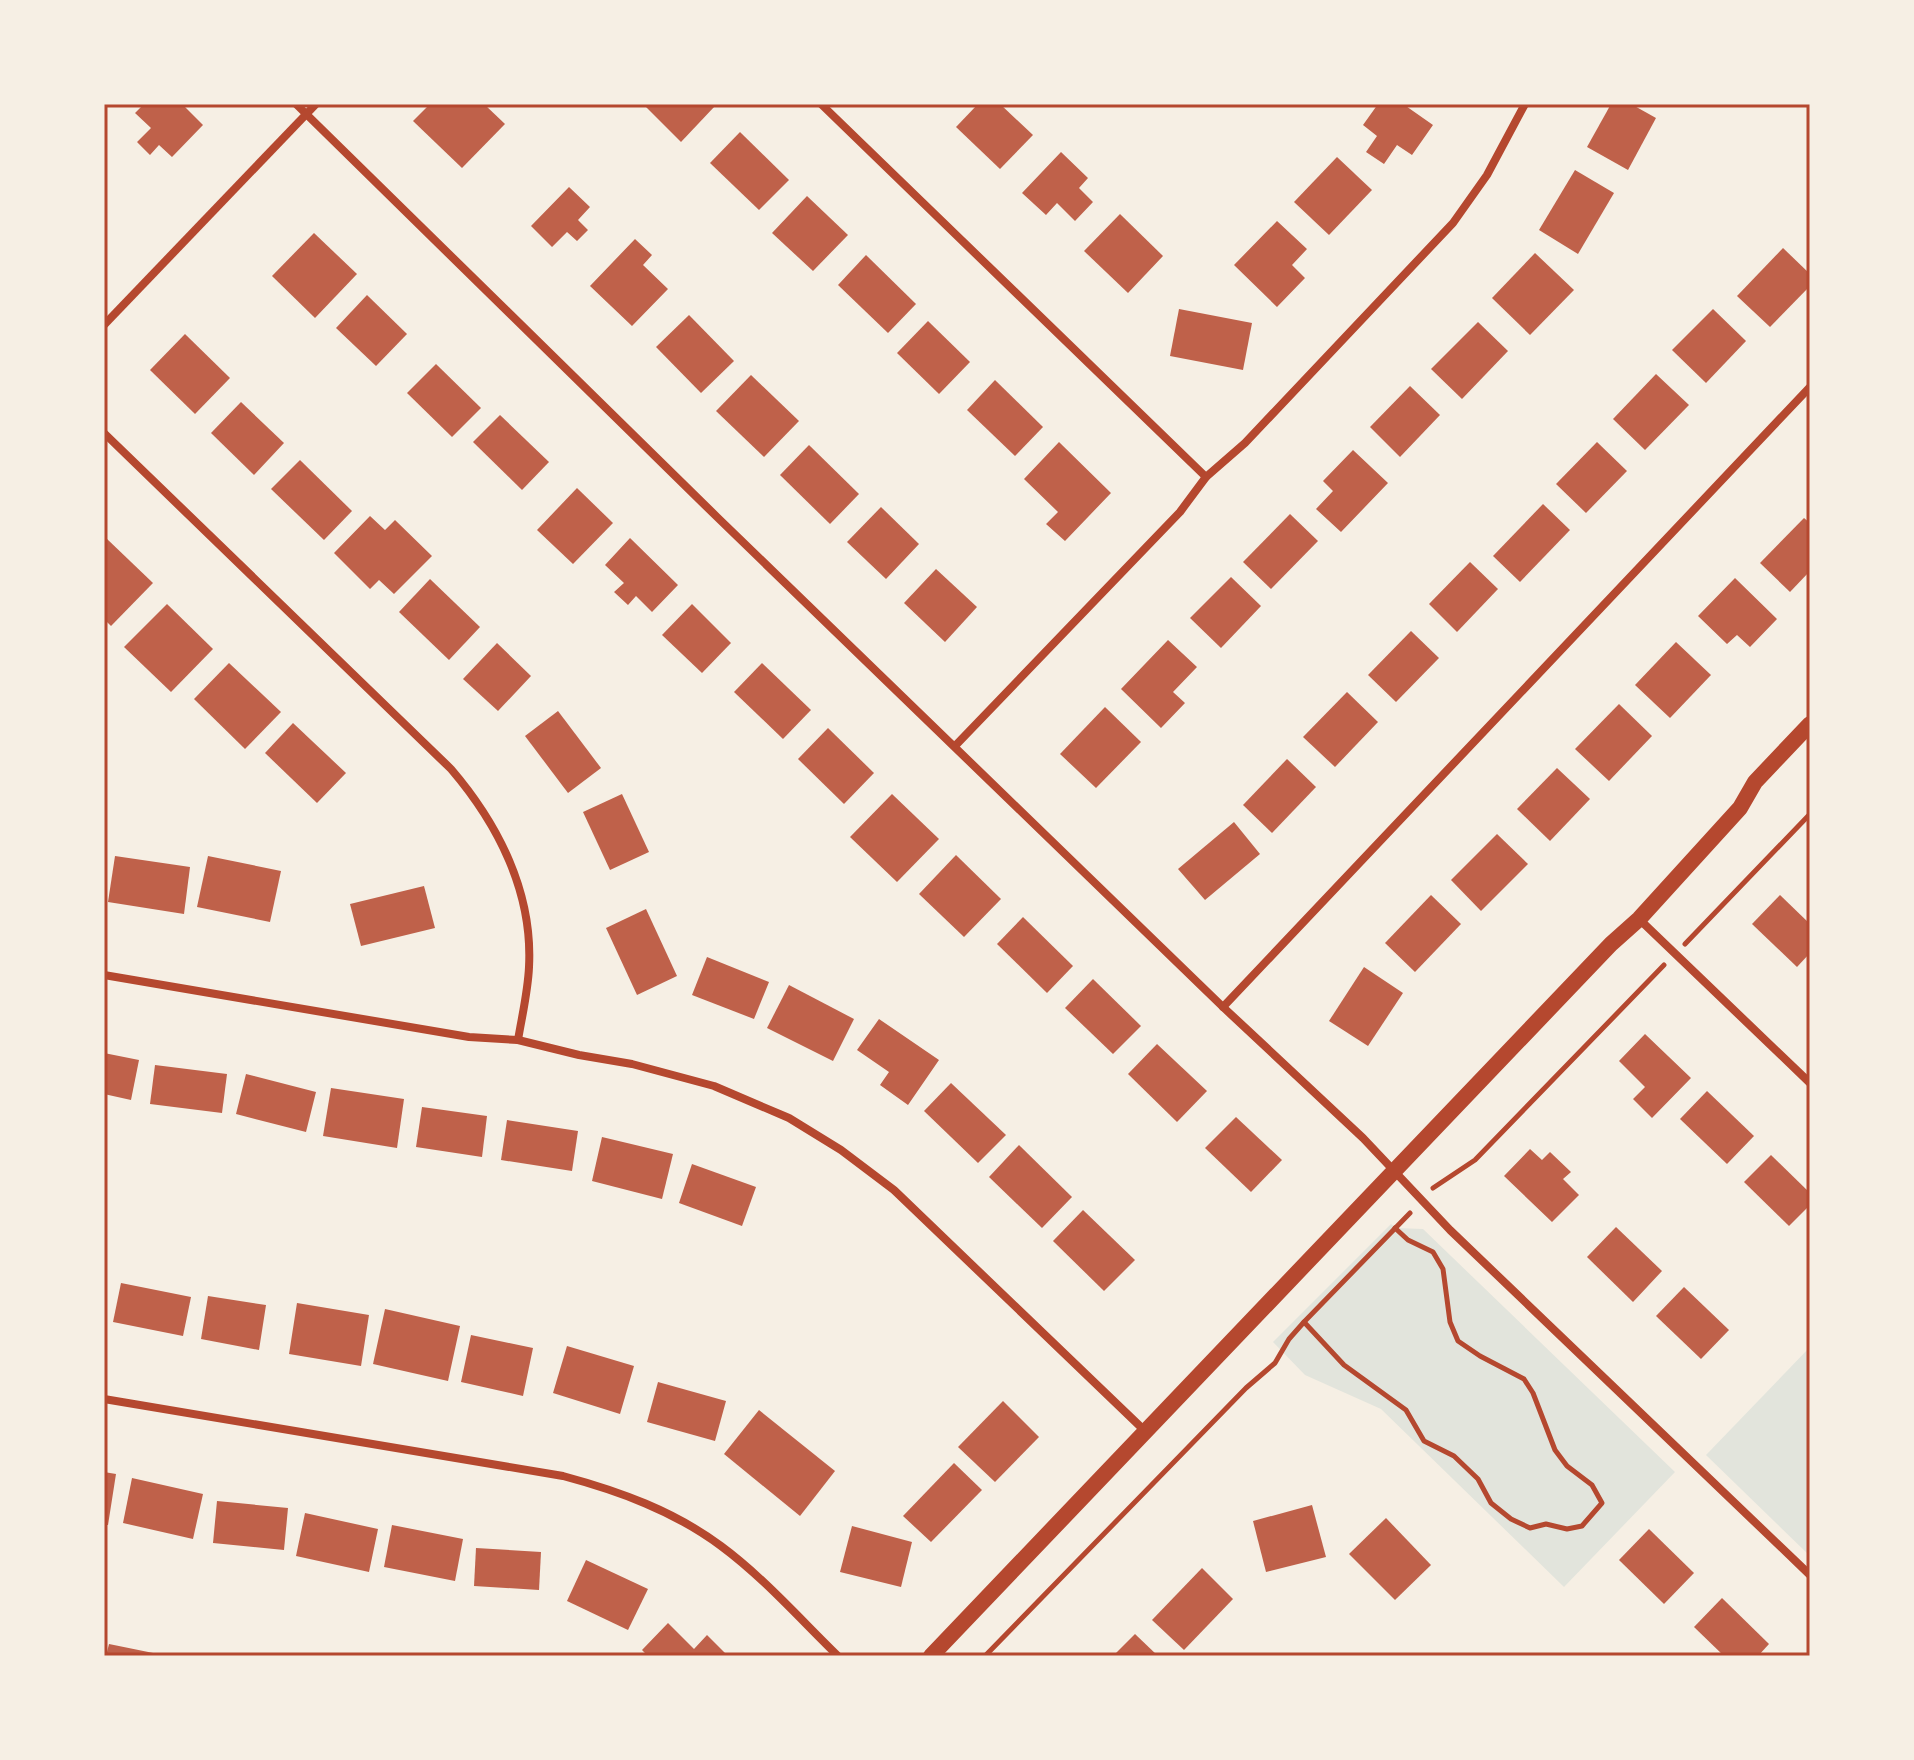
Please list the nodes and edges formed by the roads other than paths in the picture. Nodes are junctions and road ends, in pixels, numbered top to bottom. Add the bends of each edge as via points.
1 (296, 104) edge
2 (316, 104) edge
3 (821, 104) edge
4 (1525, 104) edge
5 (307, 114) junction
6 (104, 325) edge
7 (1810, 387) edge
8 (104, 433) edge
9 (1206, 477) junction
10 (1810, 724) edge
11 (955, 746) junction
12 (1639, 919) junction
13 (104, 975) edge
14 (1223, 1007) junction
15 (518, 1040) junction
16 (1810, 1083) edge
17 (1393, 1172) junction
18 (104, 1399) edge
19 (1145, 1431) junction
20 (1810, 1575) edge
21 (838, 1656) edge
22 (931, 1656) edge

1 - 5 street
2 - 5 street
3 - 9 street
4 - 9 street via 1487,175 1453,223 1245,443
5 - 6 street
5 - 11 street
7 - 14 street
8 - 15 street via 451,769 485,813 511,861 526,915 529,968
9 - 11 street via 1180,512
10 - 12 main road
11 - 14 street
12 - 16 street
12 - 17 main road
13 - 15 street via 469,1037
14 - 17 street
15 - 19 street via 714,1086 789,1118 841,1150 894,1190
17 - 19 main road
17 - 20 street
18 - 21 street via 563,1476 607,1488 667,1512 720,1545
19 - 22 main road

